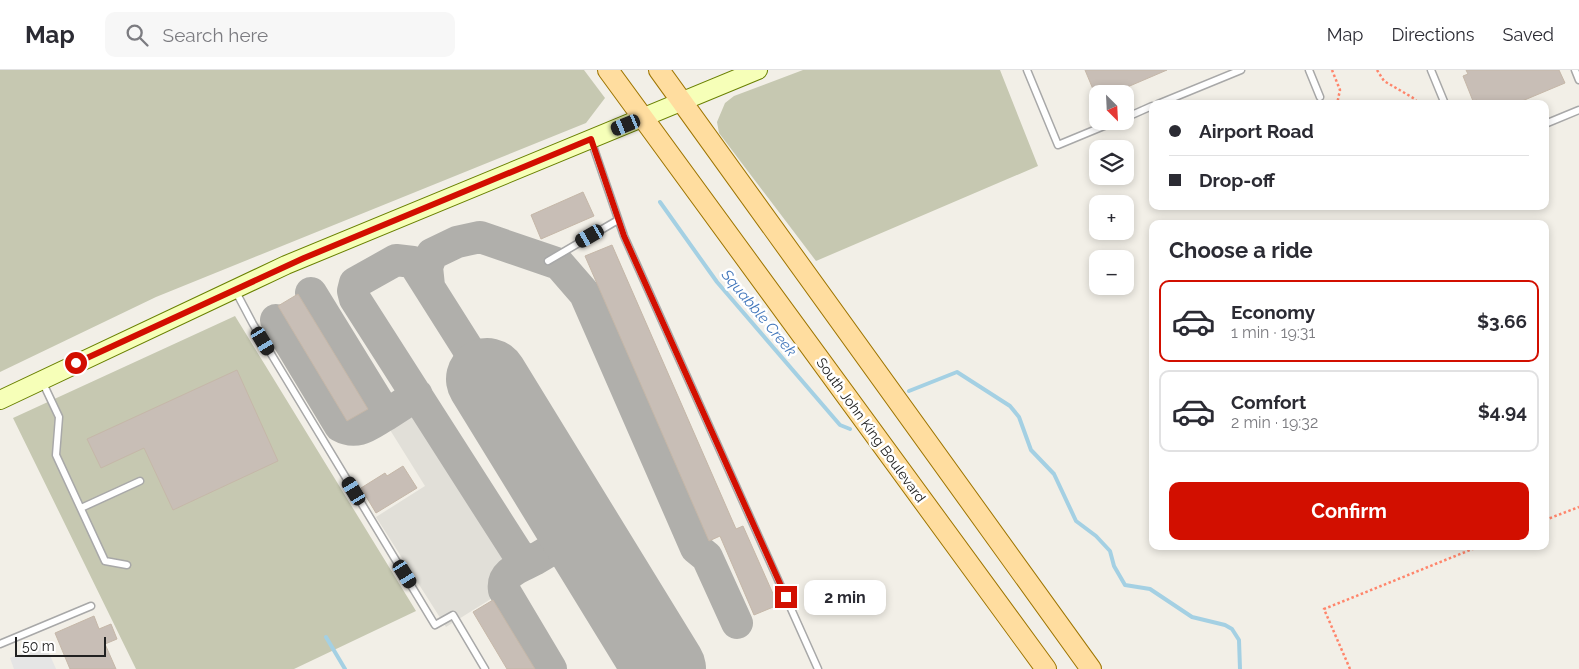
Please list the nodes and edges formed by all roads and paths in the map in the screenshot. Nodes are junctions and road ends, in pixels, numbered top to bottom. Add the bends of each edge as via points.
1 (608, 70) edge
2 (659, 70) edge
3 (1027, 70) edge
4 (1241, 70) edge
5 (1309, 70) edge
6 (1332, 70) edge
7 (1377, 70) edge
8 (1431, 70) edge
9 (1575, 70) edge
10 (751, 71) edge
11 (1579, 80) edge
12 (1320, 97) dead end
13 (1168, 100) edge
14 (1338, 100) edge
15 (1416, 100) edge
16 (1443, 100) edge
17 (683, 102) junction
18 (1149, 107) edge
19 (1579, 110) edge
20 (1134, 114) edge
21 (643, 118) junction
22 (1549, 122) edge
23 (1094, 130) edge
24 (591, 139) junction
25 (618, 220) junction
26 (548, 261) dead end
27 (235, 289) junction
28 (42, 380) junction
29 (0, 400) edge
30 (140, 481) dead end
31 (1579, 507) edge
32 (81, 508) junction
33 (1549, 518) edge
34 (1470, 550) edge
35 (127, 565) dead end
36 (91, 606) dead end
37 (0, 644) edge
38 (485, 669) edge
39 (818, 669) edge
40 (1046, 669) edge
41 (1091, 669) edge
42 (1350, 669) edge

1 - 21 main road, South John King Boulevard
2 - 17 main road
3 - 23 lane via 1058,145
4 - 13 lane
5 - 12 lane
6 - 14 path via 1340,90
7 - 15 path via 1384,81
8 - 16 lane
9 - 11 lane
10 - 17 street
17 - 21 street
17 - 41 main road
18 - 20 lane
19 - 22 lane
21 - 24 street
21 - 40 main road, South John King Boulevard
24 - 25 lane
24 - 27 street via 380,225
25 - 26 lane
25 - 39 lane
27 - 28 street
27 - 38 lane via 249,318 436,624 453,615
28 - 29 street
28 - 32 lane via 59,417 56,455
30 - 32 lane
31 - 33 path
32 - 35 lane via 105,561
34 - 42 path via 1324,609
36 - 37 lane

